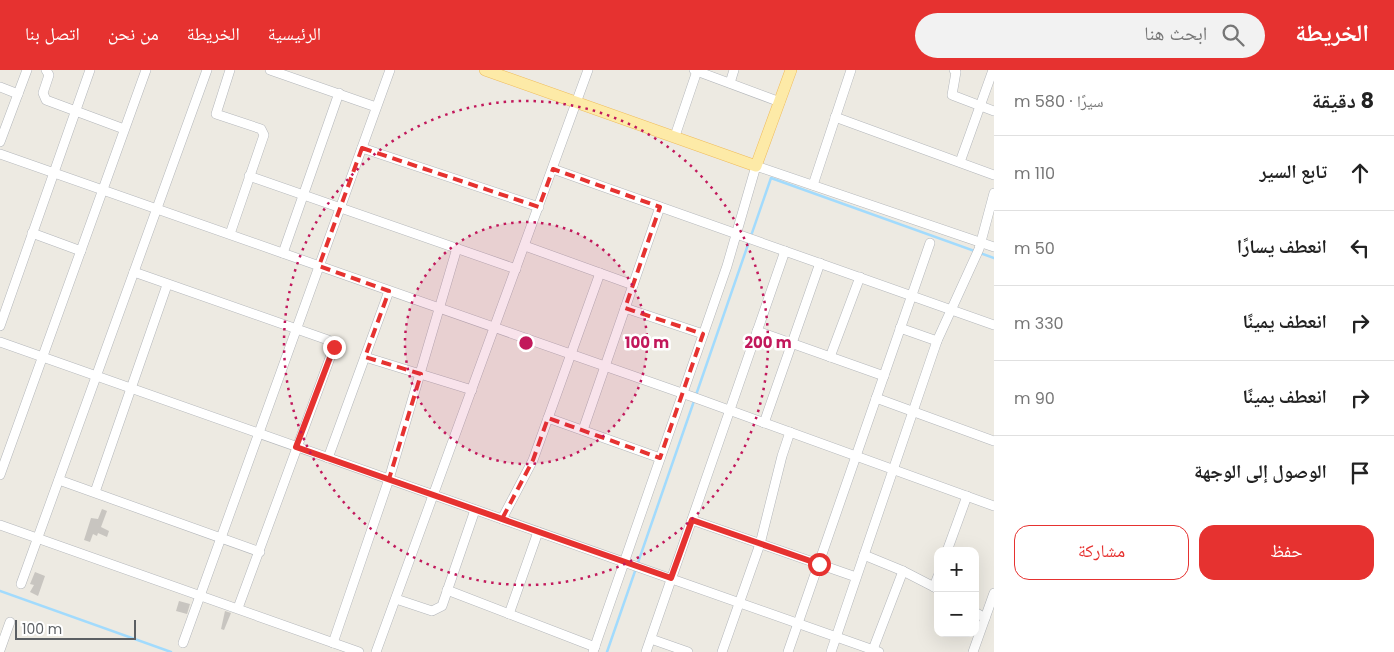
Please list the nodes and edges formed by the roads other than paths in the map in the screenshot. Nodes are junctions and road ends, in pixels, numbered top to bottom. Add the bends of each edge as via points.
1 (27, 70) edge
2 (46, 70) edge
3 (90, 70) edge
4 (146, 70) edge
5 (208, 70) edge
6 (230, 70) edge
7 (270, 70) edge
8 (390, 70) edge
9 (485, 70) edge
10 (588, 70) edge
11 (734, 70) edge
12 (791, 70) edge
13 (851, 70) edge
14 (954, 70) edge
15 (992, 70) edge
16 (696, 71) edge
17 (730, 83) junction
18 (0, 87) edge
19 (339, 93) junction
20 (18, 94) junction
21 (577, 102) junction
22 (780, 102) junction
23 (980, 106) junction
24 (376, 107) junction
25 (994, 111) edge
26 (74, 113) junction
27 (835, 117) junction
28 (124, 129) junction
29 (675, 136) junction
30 (0, 142) edge
31 (362, 148) junction
32 (0, 154) edge
33 (960, 162) junction
34 (756, 166) junction
35 (553, 169) junction
36 (53, 174) junction
37 (994, 175) edge
38 (249, 176) junction
39 (813, 185) junction
40 (103, 192) junction
41 (994, 193) edge
42 (303, 195) junction
43 (539, 207) junction
44 (660, 207) junction
45 (340, 208) junction
46 (158, 210) junction
47 (32, 233) junction
48 (230, 234) junction
49 (737, 234) junction
50 (930, 243) dead end
51 (981, 243) junction
52 (525, 246) junction
53 (994, 247) edge
54 (457, 248) junction
55 (81, 251) junction
56 (785, 251) junction
57 (283, 253) junction
58 (820, 263) junction
59 (319, 266) junction
60 (516, 269) junction
61 (134, 272) junction
62 (600, 273) junction
63 (860, 277) junction
64 (167, 285) junction
65 (633, 285) junction
66 (389, 290) junction
67 (912, 296) junction
68 (438, 308) junction
69 (625, 308) junction
70 (951, 310) junction
71 (994, 325) edge
72 (0, 326) edge
73 (495, 328) junction
74 (900, 328) junction
75 (296, 329) junction
76 (757, 331) junction
77 (703, 334) junction
78 (936, 341) junction
79 (0, 342) edge
80 (792, 344) junction
81 (572, 355) junction
82 (365, 357) junction
83 (830, 357) junction
84 (43, 358) junction
85 (605, 366) junction
86 (421, 374) junction
87 (98, 376) junction
88 (884, 376) junction
89 (131, 389) junction
90 (472, 390) junction
91 (683, 394) junction
92 (876, 398) junction
93 (730, 411) junction
94 (912, 412) junction
95 (548, 418) junction
96 (764, 423) junction
97 (583, 430) junction
98 (790, 432) junction
99 (258, 434) junction
100 (994, 441) edge
101 (296, 447) junction
102 (856, 456) junction
103 (328, 458) junction
104 (660, 458) junction
105 (2, 461) edge
106 (893, 469) junction
107 (0, 475) edge
108 (389, 479) junction
109 (60, 480) junction
110 (95, 492) junction
111 (434, 495) junction
112 (967, 496) junction
113 (994, 506) edge
114 (475, 510) junction
115 (502, 519) junction
116 (692, 520) junction
117 (0, 525) edge
118 (538, 532) junction
119 (38, 538) junction
120 (220, 538) junction
121 (760, 544) junction
122 (948, 547) edge
123 (260, 552) junction
124 (864, 555) junction
125 (624, 562) junction
126 (819, 564) junction
127 (903, 570) junction
128 (856, 577) junction
129 (671, 578) junction
130 (21, 584) dead end
131 (934, 587) edge
132 (447, 590) junction
133 (994, 593) edge
134 (200, 595) junction
135 (396, 599) junction
136 (740, 603) junction
137 (238, 608) junction
138 (509, 614) junction
139 (979, 614) edge
140 (985, 618) junction
141 (10, 622) dead end
142 (798, 623) junction
143 (836, 637) junction
144 (650, 639) junction
145 (183, 643) dead end
146 (333, 643) junction
147 (0, 650) edge
148 (594, 650) edge
149 (874, 651) edge
150 (359, 652) edge
151 (376, 652) edge
152 (646, 652) edge
153 (688, 652) edge
154 (722, 652) edge
155 (788, 652) edge
156 (831, 652) edge
157 (974, 652) edge

1 - 20 street
2 - 26 street via 49,75 43,98
3 - 26 street
4 - 28 street
5 - 46 street
6 - 38 street via 215,112 264,132
7 - 19 street
8 - 24 street
9 - 21 main road
10 - 21 street
11 - 17 street
12 - 22 main road
13 - 27 street
14 - 23 street via 952,95
15 - 23 street
16 - 17 street
16 - 29 street
17 - 22 street
18 - 20 street
19 - 24 street
19 - 42 street
20 - 30 street
21 - 29 main road
21 - 35 street
22 - 34 main road
23 - 25 street
23 - 33 street
24 - 31 street
26 - 28 street
26 - 36 street
27 - 33 street
27 - 39 street
28 - 40 street
29 - 34 main road
31 - 43 street
31 - 45 street
32 - 36 street
33 - 37 street
34 - 39 street
34 - 49 street
35 - 43 street
35 - 44 street
36 - 40 street
36 - 47 street
38 - 42 street
38 - 48 street
39 - 51 street
40 - 46 street
40 - 55 street
41 - 51 street
42 - 45 street
42 - 57 street
43 - 52 street
44 - 49 street
44 - 65 street
45 - 54 street
45 - 59 street
46 - 48 street
46 - 61 street
47 - 55 street
47 - 72 street
48 - 57 street
49 - 56 street
49 - 77 street
50 - 67 street
51 - 53 street
51 - 70 street
52 - 60 street
52 - 62 street
54 - 60 street
54 - 68 street
55 - 84 street
56 - 58 street
56 - 76 street
57 - 59 street
58 - 63 street
58 - 80 street
59 - 66 street
59 - 75 street
60 - 73 street
61 - 64 street
61 - 87 street
62 - 65 street
62 - 81 street
63 - 67 street
63 - 83 street
64 - 75 street
64 - 89 street
65 - 69 street
66 - 68 street
66 - 82 street
67 - 70 street
67 - 74 street
68 - 73 street
68 - 86 street
69 - 77 street
69 - 85 street
70 - 71 street
70 - 78 street
73 - 81 street
73 - 90 street
74 - 78 street
74 - 88 street
75 - 99 street
75 - 101 street via 328,340 334,347
76 - 80 street
76 - 93 street
77 - 91 street
78 - 94 street
79 - 84 street
80 - 83 street
80 - 96 street
81 - 85 street
81 - 95 street
82 - 86 street
82 - 103 street
83 - 88 street
84 - 87 street
84 - 105 street
85 - 91 street
85 - 97 street
86 - 90 street
86 - 108 street
87 - 89 street
87 - 109 street
88 - 92 street
89 - 99 street
89 - 110 street
90 - 111 street
91 - 93 street
91 - 104 street
92 - 94 street
92 - 102 street
93 - 96 street
93 - 116 street
94 - 100 street
94 - 106 street
95 - 97 street
95 - 115 street via 528,473
96 - 98 street
97 - 104 street
98 - 102 street
98 - 121 street
99 - 101 street
99 - 120 street
101 - 103 street
101 - 123 street
102 - 106 street
102 - 126 street
103 - 108 street
104 - 125 street
105 - 107 street
106 - 112 street
106 - 124 street
108 - 111 street
108 - 146 street
109 - 110 street
109 - 119 street
110 - 120 street
111 - 114 street
111 - 135 street
112 - 113 street
112 - 122 street
114 - 115 street
114 - 132 street
115 - 118 street
116 - 121 street
116 - 129 street
117 - 119 street
118 - 125 street
118 - 138 street
119 - 130 street
119 - 134 street
120 - 123 street
120 - 134 street
121 - 126 street
121 - 136 street
123 - 137 street
124 - 127 street
124 - 128 street
125 - 129 street
125 - 148 street
126 - 128 street
126 - 142 street
127 - 131 street
127 - 149 street
128 - 143 street
129 - 136 street
129 - 144 street
132 - 135 street via 442,606 432,611
132 - 138 street
133 - 140 street
134 - 137 street
134 - 145 street
135 - 151 street
136 - 142 street
136 - 154 street
137 - 146 street
138 - 148 street
139 - 140 street
140 - 157 street
141 - 147 street
142 - 143 street
142 - 155 street
143 - 149 street
143 - 156 street
144 - 152 street
144 - 153 street
146 - 150 street

